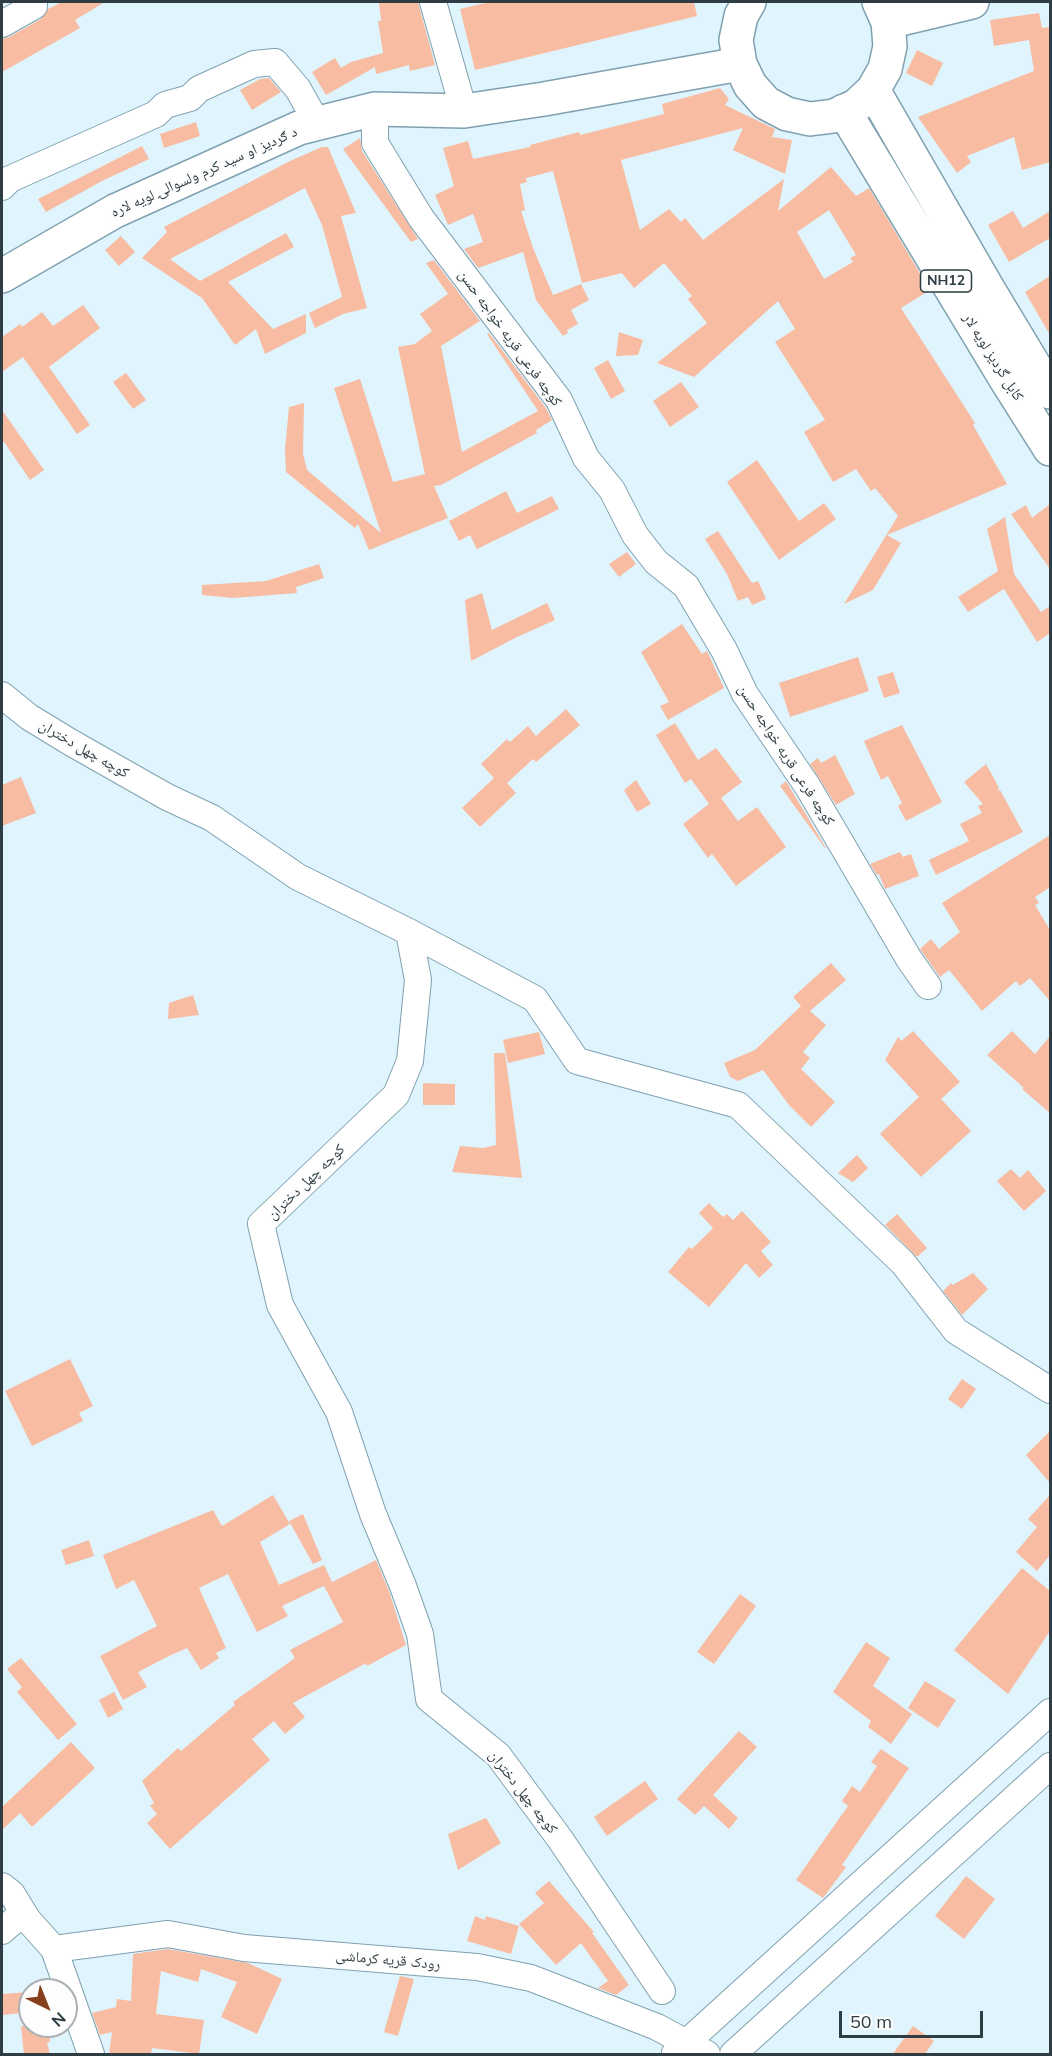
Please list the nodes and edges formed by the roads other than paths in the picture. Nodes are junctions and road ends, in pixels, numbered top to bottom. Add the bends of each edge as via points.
1 (34, 2) edge
2 (433, 2) edge
3 (749, 2) edge
4 (972, 2) edge
5 (883, 12) edge
6 (2, 24) edge
7 (740, 64) junction
8 (873, 90) junction
9 (375, 109) junction
10 (464, 111) junction
11 (844, 111) junction
12 (317, 123) junction
13 (2, 188) edge
14 (2, 276) edge
15 (1050, 392) edge
16 (1050, 449) edge
17 (2, 695) edge
18 (409, 932) junction
19 (928, 986) dead end
20 (1050, 1390) edge
21 (1050, 1712) edge
22 (1050, 1766) edge
23 (2, 1886) edge
24 (28, 1920) junction
25 (2, 1931) edge
26 (54, 1949) junction
27 (662, 1991) dead end
28 (689, 2051) edge
29 (91, 2055) edge
30 (732, 2055) edge

1 - 6 street via 34,6
2 - 10 street
3 - 7 main road via 741,16 736,40
4 - 5 main road
5 - 8 main road via 890,46 885,69
7 - 10 main road, د ګردیز او سید کرم ولسوالۍ لویه لاره
7 - 11 main road via 750,85 766,103 787,114 810,119
8 - 11 main road
8 - 15 main road, کابل گردیز لویه لار / NH12
9 - 10 main road, د ګردیز او سید کرم ولسوالۍ لویه لاره
9 - 12 main road, د ګردیز او سید کرم ولسوالۍ لویه لاره
9 - 19 street, کوچه فرعی قریه خواجه حسن via 375,143 421,218 559,400 586,458 612,490 635,535 656,562 686,586 745,694 808,787
11 - 16 main road, کابل گردیز لویه لار / NH12
12 - 13 street via 298,89 275,62 254,63 199,89 190,98 165,105 156,114 10,180
12 - 14 main road, د ګردیز او سید کرم ولسوالۍ لویه لاره via 115,212
17 - 18 street, کوچه چهل دختران via 70,742 212,818 298,877
18 - 20 street via 535,999 577,1061 738,1105 903,1263 956,1331
18 - 27 street, کوچه چهل دختران via 418,980 410,1061 396,1095 261,1224 280,1305 339,1412 373,1514 420,1634 429,1699 498,1755
21 - 28 street
22 - 30 street
23 - 24 street via 12,1894
24 - 25 street via 19,1916
24 - 26 street
26 - 28 street, رودک قریه کرماشی via 168,1934 244,1948 477,1967 531,1978 657,2027
26 - 29 street

